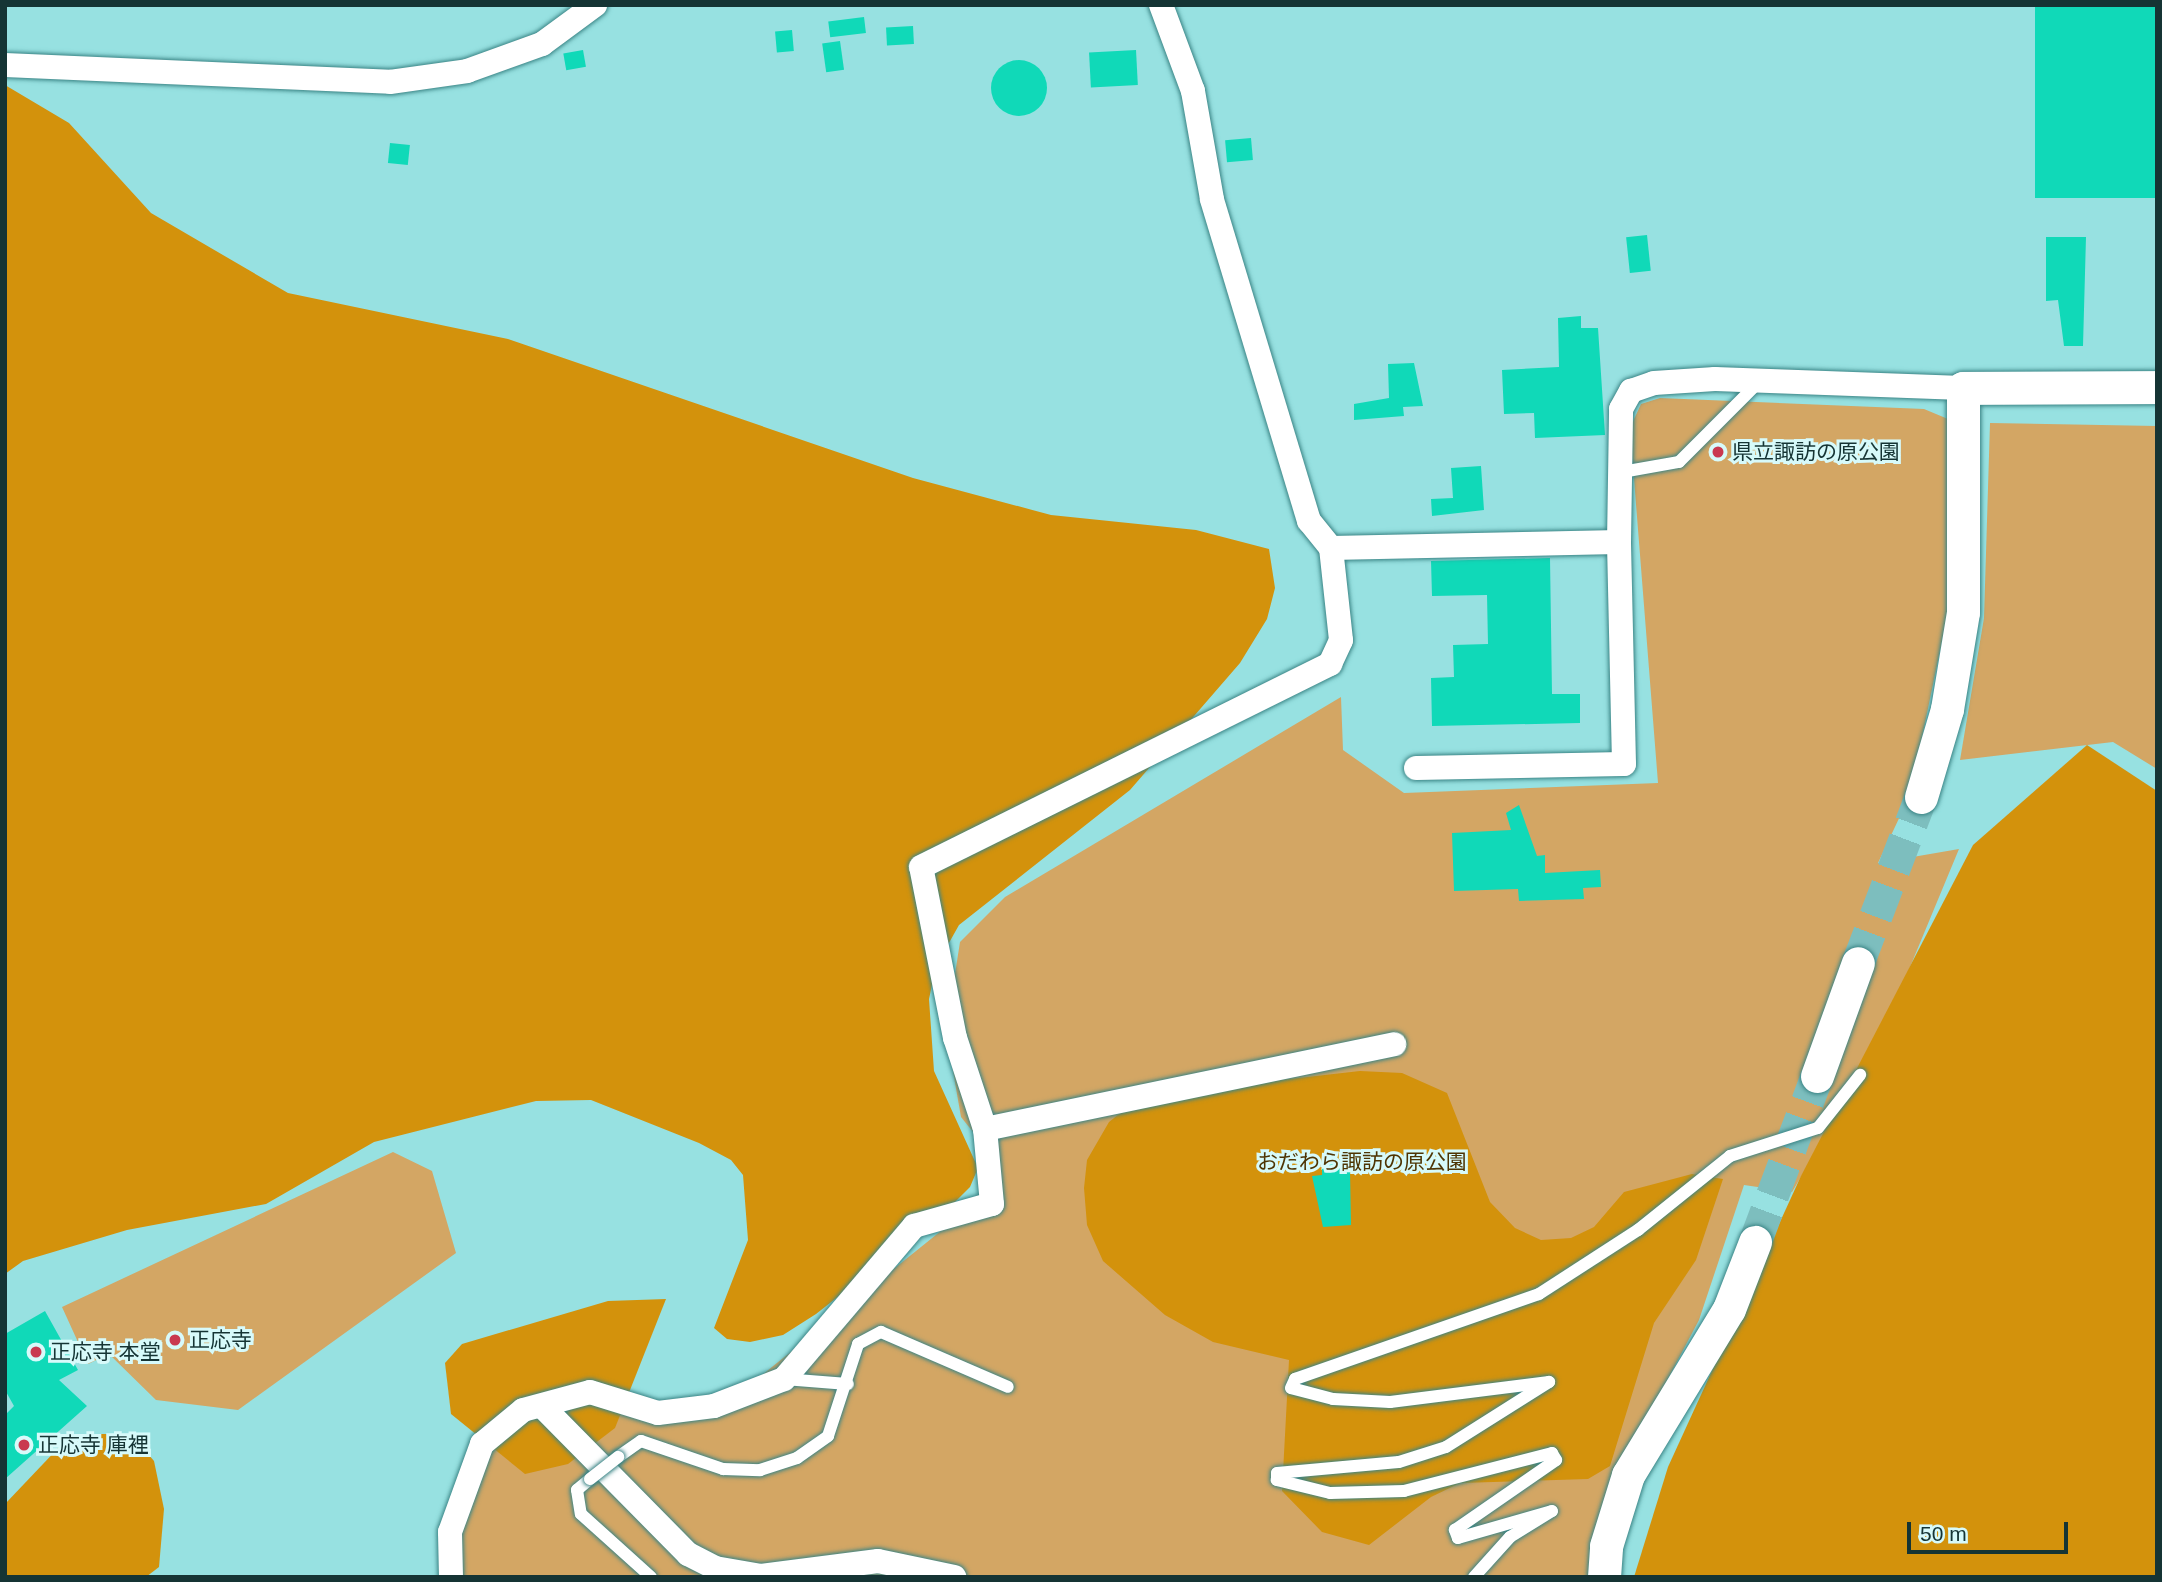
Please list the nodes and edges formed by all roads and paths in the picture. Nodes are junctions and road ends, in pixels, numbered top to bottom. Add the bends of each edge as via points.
1 (594, 5) edge
2 (1161, 5) edge
3 (5, 65) edge
4 (1762, 379) junction
5 (2157, 387) edge
6 (1963, 388) junction
7 (1622, 472) junction
8 (1619, 542) junction
9 (1331, 548) junction
10 (1416, 768) dead end
11 (1921, 797) tunnel mouth
12 (1858, 963) tunnel mouth
13 (1394, 1044) dead end
14 (1816, 1076) tunnel mouth
15 (1860, 1076) dead end
16 (985, 1129) junction
17 (1755, 1242) tunnel mouth
18 (784, 1379) junction
19 (848, 1384) junction
20 (1009, 1387) dead end
21 (542, 1406) junction
22 (451, 1577) edge
23 (650, 1577) edge
24 (954, 1577) edge
25 (1474, 1577) edge
26 (1604, 1577) edge

1 - 3 street via 542,44 467,71 390,82
2 - 9 street via 1193,91 1212,199 1308,521
4 - 6 street
4 - 7 lane via 1679,462
4 - 7 street via 1654,383 1631,391 1621,409
5 - 6 street
6 - 11 street via 1963,612 1947,709
7 - 8 street
8 - 9 street
8 - 10 street via 1624,764
9 - 16 street via 1341,640 1330,664 921,866 955,1038
12 - 14 street
13 - 16 street
15 - 25 lane via 1818,1128 1730,1156 1638,1230 1539,1294 1295,1379 1291,1388 1333,1399 1390,1402 1549,1382 1492,1422 1434,1451 1348,1470 1277,1473 1277,1480 1330,1493 1404,1491 1552,1453 1556,1460 1455,1530 1458,1538 1552,1511 1510,1537
16 - 18 street via 992,1204 914,1226
17 - 26 street via 1729,1309 1628,1475 1606,1546
18 - 19 lane
18 - 21 street via 714,1406 669,1412 590,1392
19 - 20 lane via 858,1344 881,1332
19 - 23 lane, bridge via 828,1436 797,1458 760,1470 723,1469 642,1441 578,1490 581,1514
21 - 22 street via 523,1410 482,1444 450,1532
21 - 24 street via 688,1554 715,1568 761,1576 878,1561

